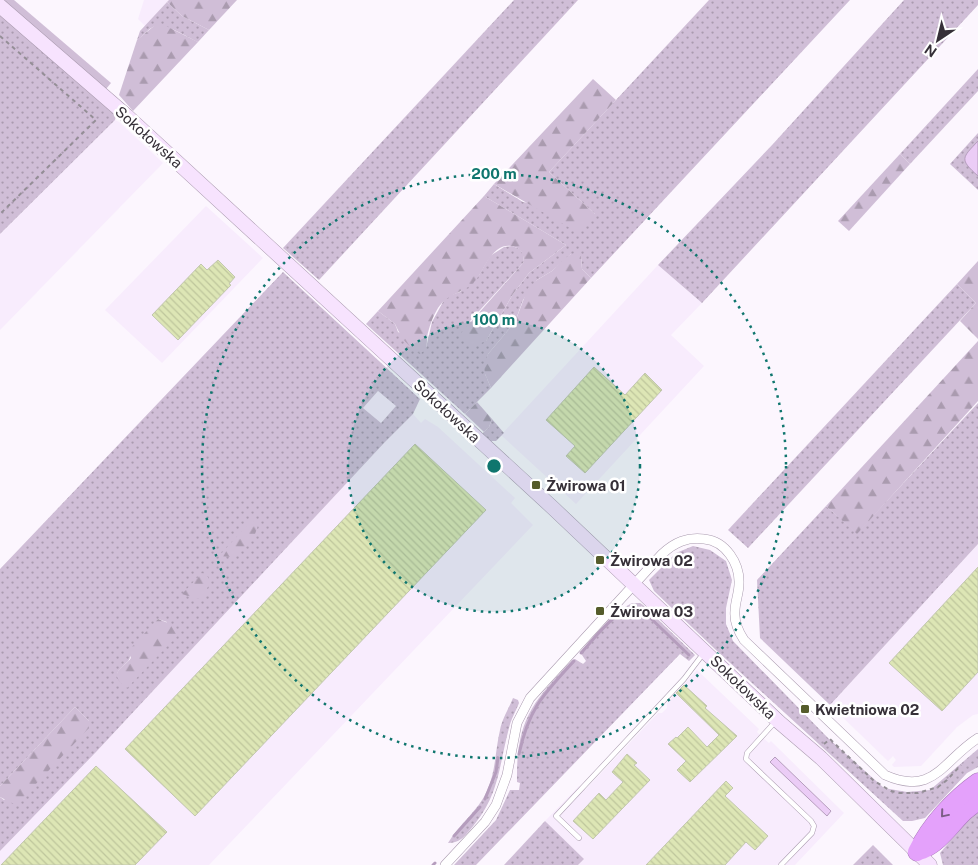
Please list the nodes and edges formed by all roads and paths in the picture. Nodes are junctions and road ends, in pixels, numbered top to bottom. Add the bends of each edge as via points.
1 (0, 6) edge
2 (0, 36) edge
3 (0, 214) edge
4 (634, 584) junction
5 (706, 652) junction
6 (777, 720) junction
7 (978, 738) edge
8 (978, 782) edge
9 (978, 801) edge
10 (579, 838) dead end
11 (917, 852) junction
12 (446, 865) edge
13 (781, 865) edge
14 (930, 865) edge

1 - 4 street, Sokołowska via 127,116
2 - 3 path via 96,120
4 - 5 street, Sokołowska
4 - 7 street via 677,542 694,538 710,540 724,548 734,560 738,572 740,584 735,612 738,631 744,640 885,775 896,780 921,782 940,771 958,752
4 - 12 street via 530,698 517,724 507,775 496,805
5 - 6 street, Sokołowska
5 - 10 lane via 556,816
6 - 11 street, Sokołowska via 821,758
6 - 13 lane via 746,759 814,826 812,833
8 -> 11 highway via 952,805 923,839
9 - 11 highway via 931,846
11 - 14 street, Sokołowska

